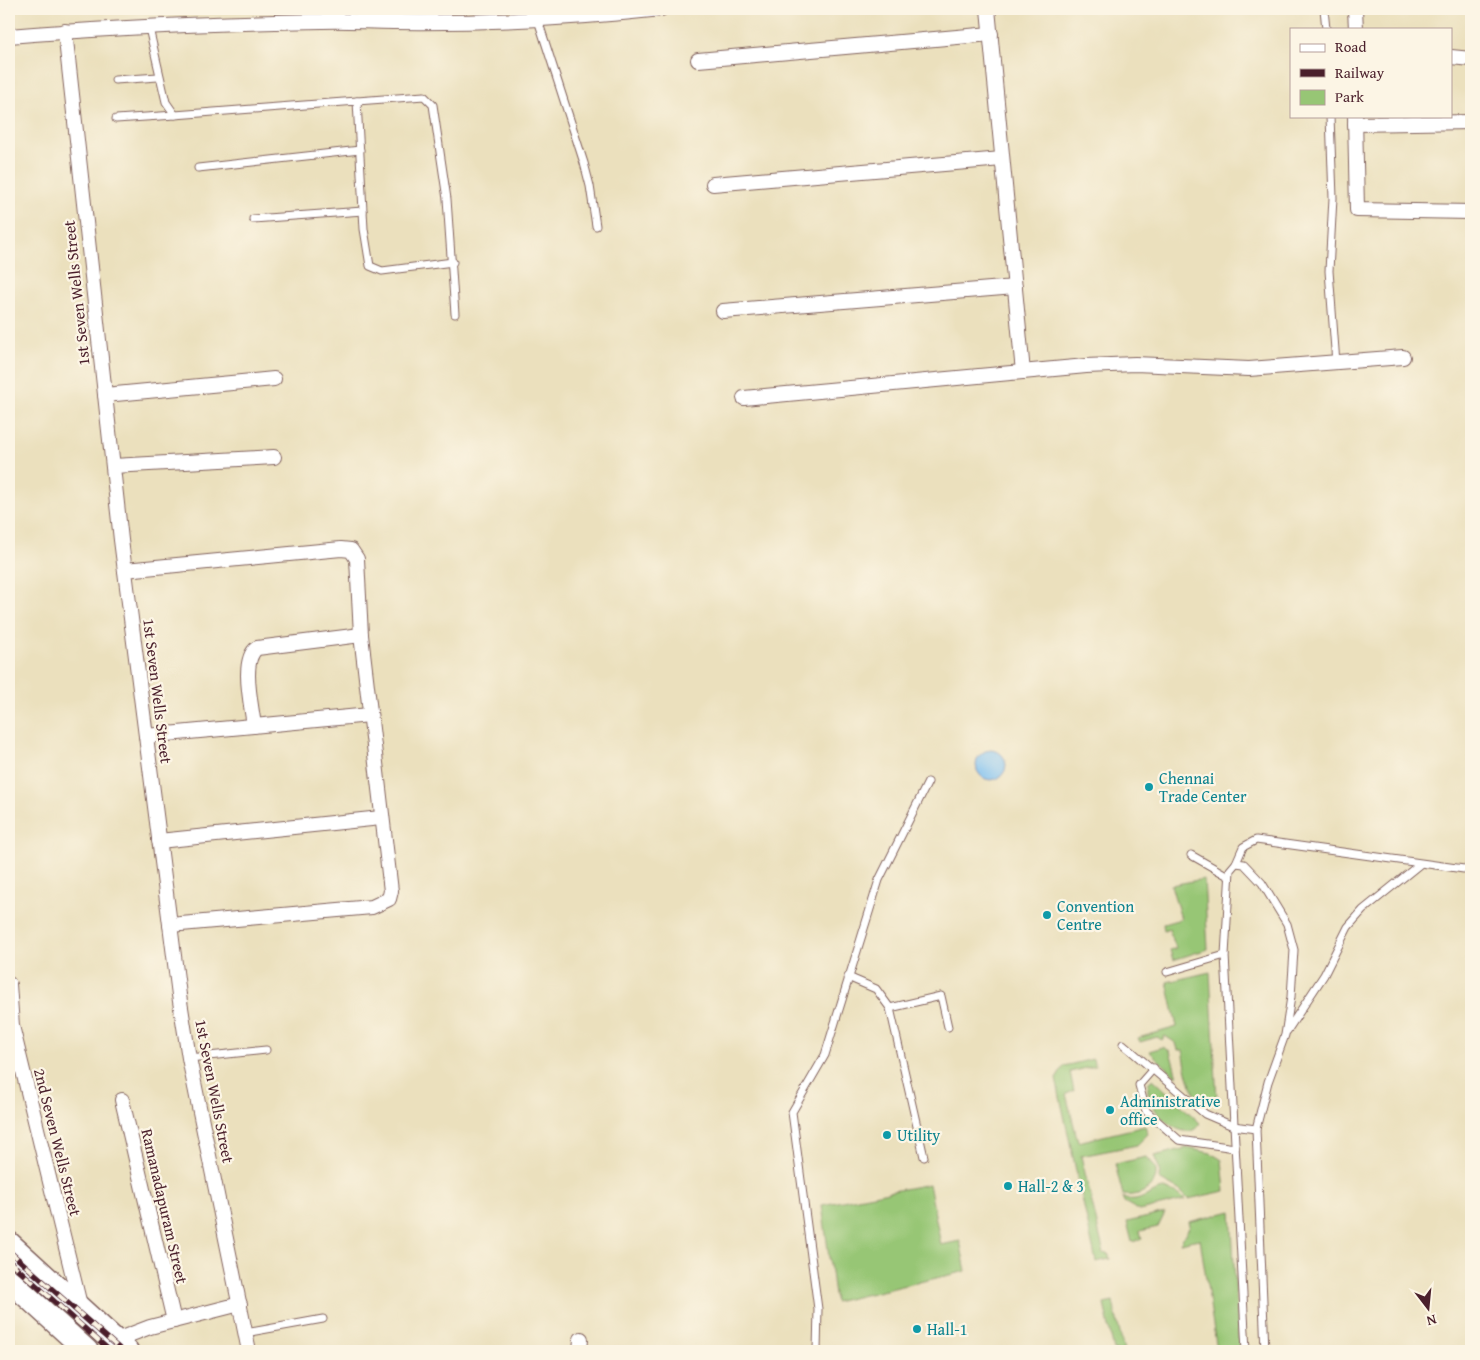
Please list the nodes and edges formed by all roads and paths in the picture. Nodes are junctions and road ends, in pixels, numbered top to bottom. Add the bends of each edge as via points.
1 (655, 9) edge
2 (988, 9) edge
3 (1324, 9) edge
4 (1356, 9) edge
5 (579, 13) edge
6 (516, 14) edge
7 (323, 15) edge
8 (470, 15) edge
9 (395, 16) edge
10 (538, 20) junction
11 (149, 28) junction
12 (1326, 28) edge
13 (1356, 28) edge
14 (65, 31) junction
15 (991, 34) junction
16 (9, 36) edge
17 (1452, 57) edge
18 (1471, 59) edge
19 (698, 60) dead end
20 (158, 77) junction
21 (114, 80) dead end
22 (357, 101) junction
23 (175, 115) junction
24 (1330, 118) edge
25 (116, 119) dead end
26 (1355, 120) edge
27 (1471, 122) edge
28 (360, 150) junction
29 (1002, 159) junction
30 (198, 168) dead end
31 (713, 184) dead end
32 (363, 211) junction
33 (1471, 212) edge
34 (253, 219) dead end
35 (596, 226) dead end
36 (453, 262) junction
37 (1015, 287) junction
38 (723, 311) dead end
39 (456, 314) dead end
40 (1403, 357) dead end
41 (1336, 362) junction
42 (1023, 372) junction
43 (274, 379) dead end
44 (105, 395) junction
45 (744, 398) dead end
46 (274, 457) dead end
47 (113, 466) junction
48 (125, 570) junction
49 (361, 635) junction
50 (370, 715) junction
51 (254, 726) junction
52 (146, 736) junction
53 (928, 782) dead end
54 (381, 818) junction
55 (160, 841) junction
56 (1190, 855) dead end
57 (1236, 863) junction
58 (1420, 864) junction
59 (1471, 870) edge
60 (1228, 876) junction
61 (170, 926) junction
62 (1225, 956) junction
63 (1167, 972) dead end
64 (848, 977) junction
65 (9, 984) edge
66 (890, 1008) junction
67 (948, 1027) dead end
68 (1285, 1035) junction
69 (1123, 1044) dead end
70 (266, 1050) dead end
71 (189, 1058) junction
72 (1154, 1068) junction
73 (122, 1100) dead end
74 (1233, 1126) junction
75 (1256, 1129) junction
76 (1236, 1148) junction
77 (924, 1157) dead end
78 (9, 1243) edge
79 (9, 1280) edge
80 (240, 1304) junction
81 (80, 1307) junction
82 (323, 1319) dead end
83 (174, 1321) junction
84 (245, 1333) junction
85 (817, 1342) junction
86 (124, 1348) edge
87 (87, 1351) edge
88 (249, 1351) edge
89 (817, 1351) edge
90 (821, 1351) edge
91 (1246, 1351) edge
92 (1265, 1351) edge

1 - 5 street
2 - 15 street
3 - 12 lane
4 - 13 street
5 - 10 street
6 - 8 street
6 - 10 street
7 - 9 street
7 - 11 street
8 - 9 street
10 - 35 lane via 584,163
11 - 14 street
11 - 20 lane
14 - 16 street
14 - 44 street, 1st Seven Wells Street
15 - 19 street
15 - 29 street
17 - 18 street
20 - 21 lane
20 - 23 lane via 166,102
22 - 23 lane
22 - 28 lane
22 - 36 lane via 424,96 433,105 443,158
23 - 25 lane
24 - 41 lane via 1333,198 1329,271
26 - 27 street
26 - 33 street via 1357,210
28 - 30 lane
28 - 32 lane
29 - 31 street
29 - 37 street
32 - 34 lane
32 - 36 lane via 367,258 375,270
36 - 39 lane
37 - 38 street
37 - 42 street
40 - 41 street
41 - 42 street via 1230,369 1117,365
42 - 45 street
43 - 44 street
44 - 47 street, 1st Seven Wells Street
46 - 47 street
47 - 48 street, 1st Seven Wells Street
48 - 49 street via 351,550 357,559
48 - 52 street, 1st Seven Wells Street
49 - 50 street
49 - 51 street via 257,648 252,652 248,664
50 - 51 street
50 - 54 street
51 - 52 street
52 - 55 street, 1st Seven Wells Street
53 - 64 lane via 879,880
54 - 55 street
54 - 61 street via 391,891 389,899 382,904
55 - 61 street, 1st Seven Wells Street
56 - 60 lane
57 - 58 lane via 1243,847 1256,840
57 - 60 lane
57 - 68 lane via 1244,864 1256,876 1287,924 1294,950
58 - 59 lane
58 - 68 lane via 1363,910 1348,927 1324,975
60 - 62 lane
61 - 71 street, 1st Seven Wells Street
62 - 63 lane
62 - 74 lane
64 - 66 lane via 876,989
64 - 85 lane via 825,1055 792,1112 818,1310
65 - 81 street, 2nd Seven Wells Street via 12,1026
66 - 67 lane via 941,996
66 - 77 lane
68 - 75 lane
69 - 72 lane
70 - 71 lane
71 - 80 street, 1st Seven Wells Street
72 - 74 lane via 1205,1114
72 - 76 lane via 1139,1085 1146,1111 1179,1140
73 - 83 street, Ramanadapuram Street
74 - 75 lane
74 - 76 lane
75 - 92 lane
76 - 91 lane
78 - 81 main road
79 - 87 main road
80 - 83 street
80 - 84 street, 1st Seven Wells Street
81 - 86 main road
82 - 84 lane
83 - 86 street
84 - 88 street, 1st Seven Wells Street
85 - 89 lane
85 - 90 lane

